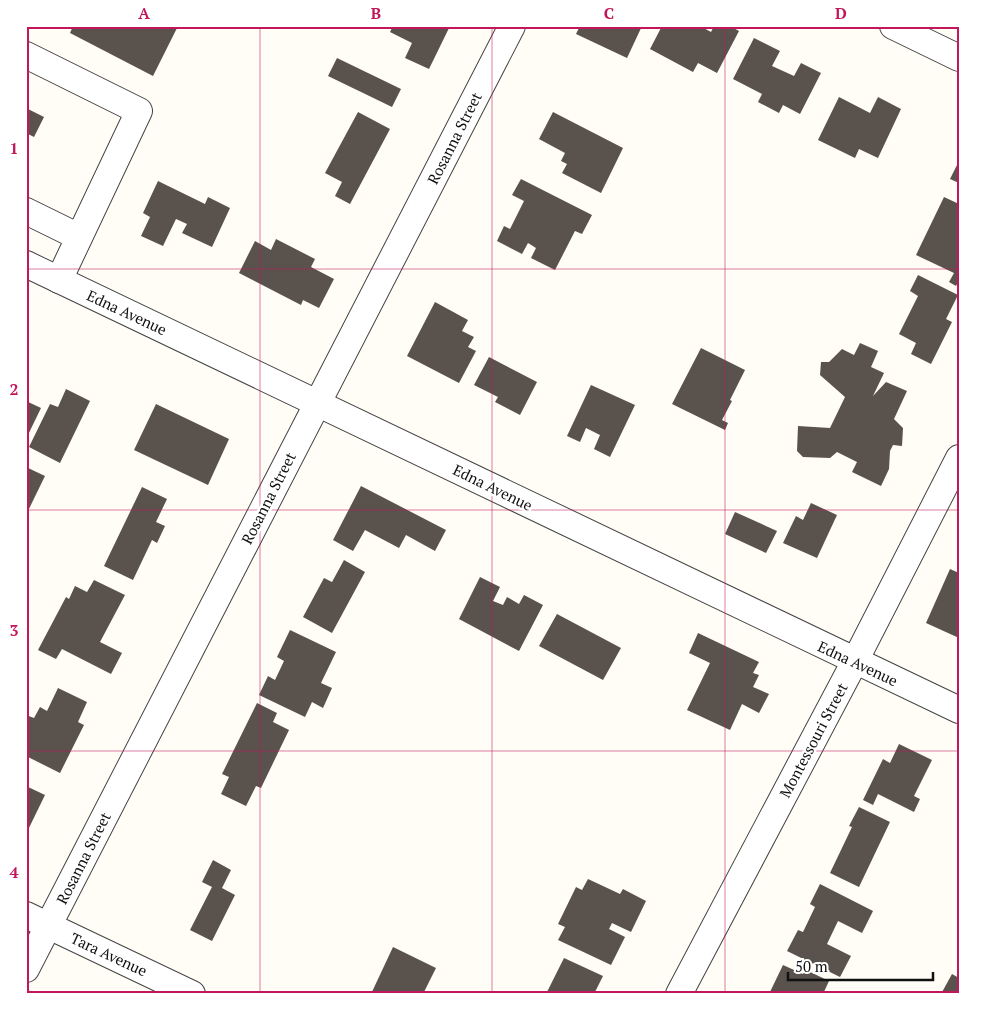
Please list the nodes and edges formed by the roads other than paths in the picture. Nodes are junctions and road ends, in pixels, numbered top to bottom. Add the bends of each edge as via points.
1 (512, 26) edge
2 (893, 26) edge
3 (26, 55) edge
4 (959, 58) edge
5 (26, 211) edge
6 (79, 236) junction
7 (26, 264) edge
8 (59, 280) junction
9 (317, 403) junction
10 (959, 458) edge
11 (855, 662) junction
12 (959, 710) edge
13 (37, 920) edge
14 (26, 969) edge
15 (192, 994) edge
16 (679, 994) edge

1 - 9 street, Rosanna Street
2 - 4 street
3 - 6 street via 139,111
5 - 6 street
6 - 8 street
7 - 8 street, Edna Avenue
8 - 9 street, Edna Avenue
9 - 11 street, Edna Avenue
9 - 13 street, Rosanna Street
10 - 11 street, Montessouri Street
11 - 12 street, Edna Avenue
11 - 16 street, Montessouri Street
13 - 14 street, Rosanna Street
13 - 15 street, Tara Avenue

